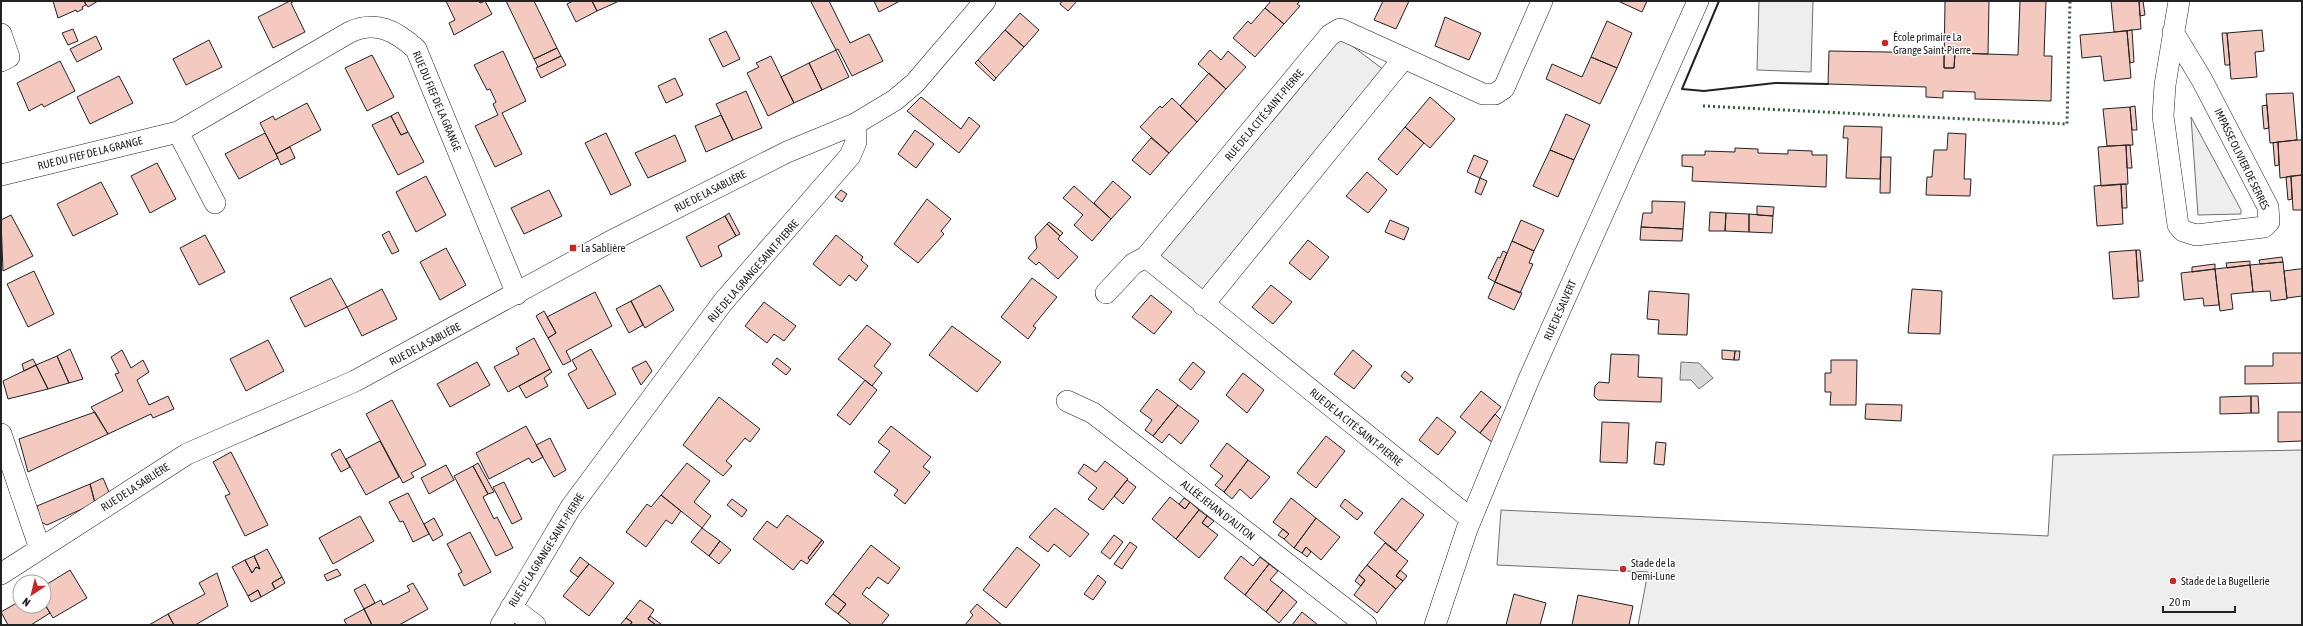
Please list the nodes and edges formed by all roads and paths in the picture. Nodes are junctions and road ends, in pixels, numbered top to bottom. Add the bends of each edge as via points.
1 (985, 1) edge
2 (1542, 1) edge
3 (1698, 1) edge
4 (2179, 1) edge
5 (2173, 32) junction
6 (1, 34) edge
7 (1404, 58) junction
8 (1, 61) edge
9 (855, 124) junction
10 (178, 132) junction
11 (1, 175) edge
12 (215, 203) dead end
13 (1146, 257) junction
14 (1106, 293) dead end
15 (517, 294) junction
16 (1203, 305) junction
17 (1067, 401) dead end
18 (1, 434) edge
19 (1470, 519) junction
20 (40, 549) junction
21 (1, 574) edge
22 (511, 607) junction
23 (501, 625) edge
24 (535, 625) edge
25 (1366, 625) edge
26 (1435, 625) edge

1 - 9 street via 915,83 895,100
2 - 7 street, RUE DE LA CITÉ SAINT-PIERRE via 1504,88 1495,94 1483,94
3 - 19 street, RUE DE SALVERT via 1529,379
4 - 5 street, IMPASSE OLIVIER DE SERRES
5 - 5 street, IMPASSE OLIVIER DE SERRES via 2163,116 2178,225 2187,233 2196,235 2264,227 2269,222 2268,207 2202,80
6 - 8 street via 9,57
7 - 13 street, RUE DE LA CITÉ SAINT-PIERRE via 1340,30 1330,35
7 - 16 street
9 - 15 street, RUE DE LA SABLIÈRE via 787,152 615,238
9 - 22 street, RUE DE LA GRANGE SAINT-PIERRE via 856,142 850,156 724,302 571,507
10 - 11 street, RUE DU FIEF DE LA GRANGE
10 - 12 street
10 - 15 street, RUE DU FIEF DE LA GRANGE via 359,28 374,26 395,32 416,49
13 - 14 street, RUE DE LA CITÉ SAINT-PIERRE via 1133,264
13 - 16 street, RUE DE LA CITÉ SAINT-PIERRE
15 - 20 street, RUE DE LA SABLIÈRE via 355,381 187,454
16 - 19 street, RUE DE LA CITÉ SAINT-PIERRE
17 - 25 street, ALLÉE JEHAN D'AUTON via 1093,413
18 - 20 street
19 - 26 street, RUE DE SALVERT
20 - 21 street, RUE DE LA SABLIÈRE
22 - 23 street, RUE DE LA GRANGE SAINT-PIERRE
22 - 24 street

